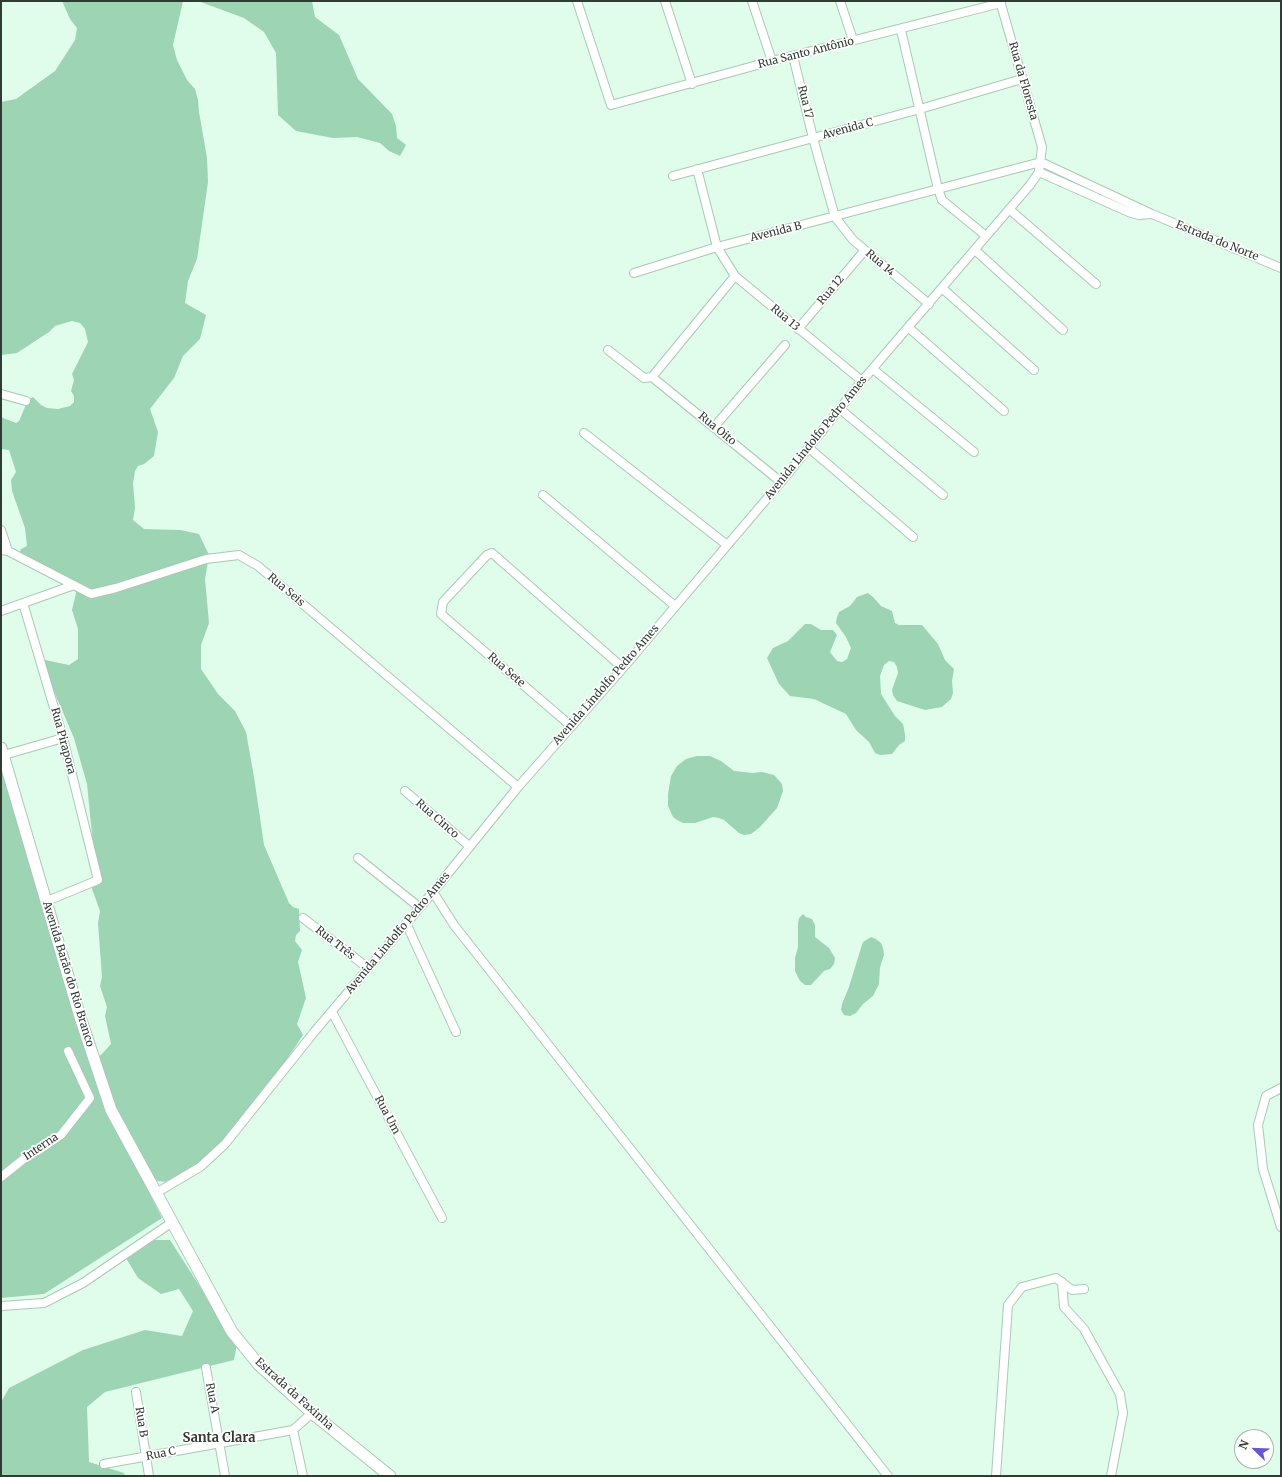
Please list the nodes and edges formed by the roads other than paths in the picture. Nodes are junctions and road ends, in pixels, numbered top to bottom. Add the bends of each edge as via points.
1 (578, 1) edge
2 (665, 1) edge
3 (752, 1) edge
4 (840, 1) edge
5 (1001, 2) edge
6 (901, 30) junction
7 (853, 40) junction
8 (794, 56) junction
9 (772, 61) junction
10 (1022, 79) junction
11 (692, 84) junction
12 (920, 109) junction
13 (813, 138) junction
14 (1041, 162) junction
15 (697, 169) junction
16 (1039, 172) junction
17 (673, 176) dead end
18 (938, 189) junction
19 (1009, 209) junction
20 (1152, 214) junction
21 (835, 217) junction
22 (986, 236) junction
23 (717, 248) junction
24 (865, 250) junction
25 (975, 250) junction
26 (1281, 268) edge
27 (634, 273) dead end
28 (735, 276) junction
29 (1096, 284) dead end
30 (943, 289) junction
31 (930, 304) junction
32 (909, 328) junction
33 (798, 329) junction
34 (1063, 330) dead end
35 (785, 345) dead end
36 (608, 350) dead end
37 (873, 369) junction
38 (1034, 370) dead end
39 (652, 377) junction
40 (862, 381) junction
41 (1, 394) edge
42 (26, 401) dead end
43 (840, 409) junction
44 (1004, 411) dead end
45 (714, 427) junction
46 (584, 433) dead end
47 (809, 448) junction
48 (974, 452) dead end
49 (781, 482) junction
50 (543, 495) dead end
51 (943, 495) dead end
52 (1, 530) edge
53 (913, 537) dead end
54 (727, 545) junction
55 (5, 550) edge
56 (74, 585) junction
57 (23, 603) junction
58 (675, 606) junction
59 (1, 611) edge
60 (623, 668) junction
61 (571, 726) junction
62 (64, 738) junction
63 (2, 752) edge
64 (518, 786) junction
65 (405, 791) dead end
66 (469, 846) junction
67 (358, 858) dead end
68 (433, 892) junction
69 (47, 901) junction
70 (419, 907) junction
71 (303, 918) dead end
72 (406, 923) junction
73 (368, 968) junction
74 (332, 1012) junction
75 (456, 1032) dead end
76 (68, 1051) dead end
77 (1281, 1088) edge
78 (1, 1177) edge
79 (156, 1193) junction
80 (442, 1218) dead end
81 (172, 1223) junction
82 (1281, 1228) edge
83 (1062, 1282) junction
84 (1084, 1289) dead end
85 (1, 1306) edge
86 (206, 1368) dead end
87 (136, 1392) dead end
88 (312, 1413) junction
89 (293, 1430) junction
90 (220, 1442) junction
91 (146, 1456) junction
92 (104, 1464) dead end
93 (149, 1476) edge
94 (225, 1476) edge
95 (303, 1476) edge
96 (390, 1476) edge
97 (888, 1476) edge
98 (996, 1476) edge
99 (1111, 1476) edge

1 - 11 street, Rua Santo Antônio via 611,105
2 - 11 street
3 - 9 street
4 - 7 street
5 - 6 street, Rua Santo Antônio
5 - 10 street, Rua da Floresta
6 - 7 street, Rua Santo Antônio
6 - 12 street
7 - 8 street, Rua Santo Antônio
8 - 9 street, Rua Santo Antônio
8 - 13 street, Rua 17
9 - 11 street, Rua Santo Antônio
10 - 12 street, Avenida C
10 - 14 street, Rua da Floresta via 1042,147
12 - 13 street, Avenida C
12 - 18 street
13 - 15 street, Avenida C
13 - 21 street, Rua 17
14 - 16 street, Avenida Lindolfo Pedro Ames
14 - 18 street, Avenida B
14 - 20 street, Estrada do Norte
15 - 17 street, Avenida C
15 - 23 street, Rua 13
16 - 19 street, Avenida Lindolfo Pedro Ames
16 - 20 street, Estrada do Norte via 1131,213
18 - 21 street, Avenida B
18 - 22 street via 942,200
19 - 22 street, Avenida Lindolfo Pedro Ames
19 - 29 street
20 - 26 street, Estrada do Norte
21 - 23 street, Avenida B
21 - 24 street, Rua 14 via 853,240
22 - 25 street, Avenida Lindolfo Pedro Ames
23 - 27 street
23 - 28 street, Rua 13
24 - 31 street, Rua 14
24 - 33 street, Rua 12
25 - 30 street, Avenida Lindolfo Pedro Ames
25 - 34 street
28 - 33 street, Rua 13
28 - 39 street
30 - 31 street, Avenida Lindolfo Pedro Ames
30 - 38 street
31 - 32 street, Avenida Lindolfo Pedro Ames
32 - 37 street, Avenida Lindolfo Pedro Ames
32 - 44 street
33 - 40 street, Rua 13
35 - 45 street
36 - 39 street, Rua Oito via 644,378
37 - 40 street, Avenida Lindolfo Pedro Ames
37 - 48 street
39 - 45 street, Rua Oito
40 - 43 street, Avenida Lindolfo Pedro Ames
41 - 42 street
43 - 47 street, Avenida Lindolfo Pedro Ames
43 - 51 street
45 - 49 street, Rua Oito
46 - 54 street
47 - 49 street, Avenida Lindolfo Pedro Ames
47 - 53 street
49 - 54 street, Avenida Lindolfo Pedro Ames
50 - 58 street
52 - 55 street
54 - 58 street, Avenida Lindolfo Pedro Ames
55 - 56 street, Rua Seis
56 - 57 street
56 - 64 street, Rua Seis via 91,594 206,559 239,555 258,566
57 - 59 street
57 - 62 street, Rua Pirapora
58 - 60 street, Avenida Lindolfo Pedro Ames
60 - 61 street, Avenida Lindolfo Pedro Ames
60 - 61 street, Rua Sete via 492,553 487,555 443,602 441,614
61 - 64 street, Avenida Lindolfo Pedro Ames
62 - 63 street
62 - 69 street, Rua Pirapora via 98,880
63 - 69 street, Avenida Barão do Rio Branco
64 - 66 street, Avenida Lindolfo Pedro Ames
65 - 66 street, Rua Cinco
66 - 68 street, Avenida Lindolfo Pedro Ames
67 - 70 street
68 - 70 street, Avenida Lindolfo Pedro Ames
68 - 97 street via 454,925
69 - 79 street, Avenida Barão do Rio Branco via 110,1110
70 - 72 street, Avenida Lindolfo Pedro Ames
71 - 73 street, Rua Três
72 - 73 street, Avenida Lindolfo Pedro Ames
72 - 75 street
73 - 74 street, Avenida Lindolfo Pedro Ames
74 - 79 street, Avenida Lindolfo Pedro Ames via 226,1144 200,1167
74 - 80 street, Rua Um
76 - 78 street, Interna via 90,1098 61,1135 30,1154
77 - 82 street via 1266,1096 1258,1124 1263,1169
79 - 81 street, Estrada da Faxinha
81 - 85 street via 83,1283 44,1303
81 - 88 street, Estrada da Faxinha via 232,1332 259,1365
83 - 84 street via 1072,1290
83 - 98 street via 1056,1278 1022,1287 1008,1305
83 - 99 street via 1064,1307 1084,1329 1120,1394 1122,1412
86 - 90 street, Rua A
87 - 91 street, Rua B
88 - 89 street
88 - 96 street, Estrada da Faxinha
89 - 90 street, Rua C
89 - 95 street
90 - 91 street, Rua C
90 - 94 street, Rua A
91 - 92 street, Rua C
91 - 93 street, Rua B

